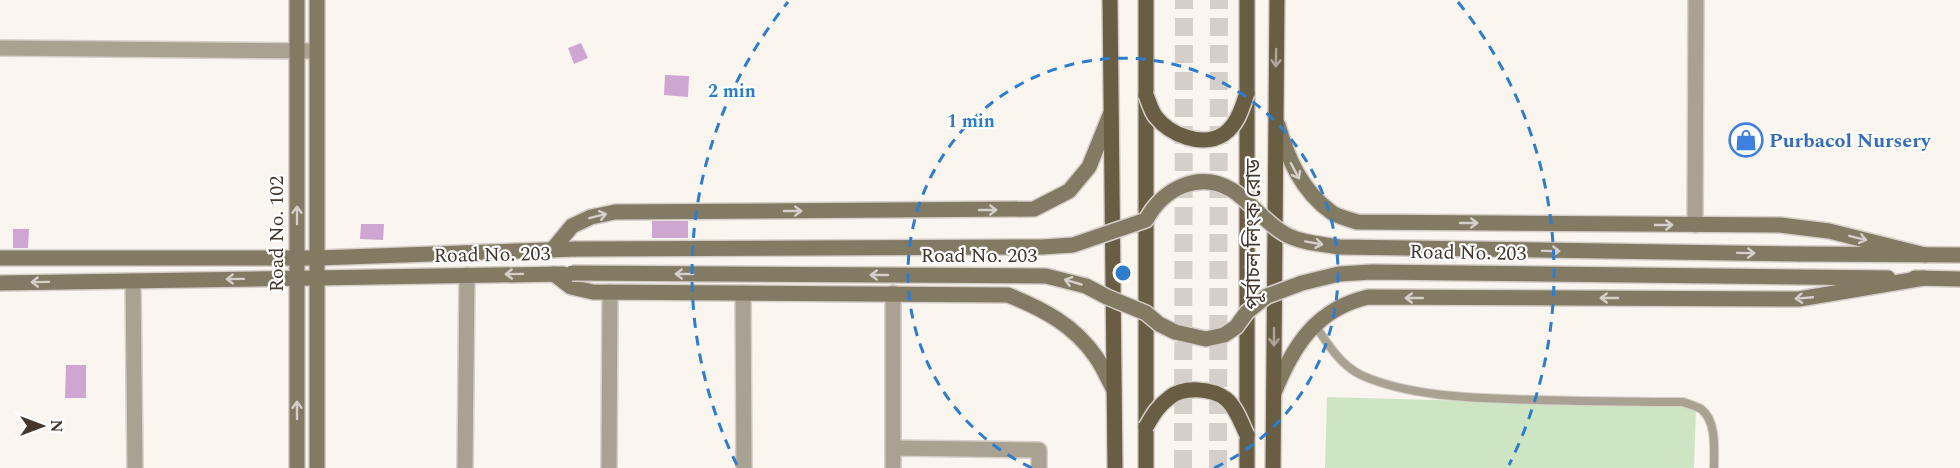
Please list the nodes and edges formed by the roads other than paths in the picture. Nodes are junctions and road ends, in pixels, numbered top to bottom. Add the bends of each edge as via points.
1 (297, 0) edge
2 (317, 0) edge
3 (1110, 0) edge
4 (1146, 0) edge
5 (1247, 0) edge
6 (1277, 0) edge
7 (1696, 0) edge
8 (0, 48) edge
9 (297, 50) junction
10 (317, 51) junction
11 (1247, 93) junction
12 (1146, 95) junction
13 (1110, 115) junction
14 (1275, 116) junction
15 (1247, 203) junction
16 (1146, 220) junction
17 (1695, 225) junction
18 (1829, 231) junction
19 (553, 249) junction
20 (1829, 254) junction
21 (1925, 255) junction
22 (1960, 255) edge
23 (0, 258) edge
24 (297, 258) junction
25 (318, 258) junction
26 (554, 274) junction
27 (467, 275) junction
28 (1829, 277) junction
29 (297, 278) junction
30 (317, 278) junction
31 (1924, 278) junction
32 (1960, 279) edge
33 (133, 281) junction
34 (0, 283) edge
35 (610, 292) junction
36 (743, 293) junction
37 (893, 293) junction
38 (1828, 295) junction
39 (1247, 312) junction
40 (1146, 313) junction
41 (1315, 325) junction
42 (1114, 390) junction
43 (1274, 395) junction
44 (1146, 427) junction
45 (1247, 435) junction
46 (893, 448) junction
47 (135, 468) edge
48 (297, 468) edge
49 (316, 468) edge
50 (465, 468) edge
51 (609, 468) edge
52 (744, 468) edge
53 (893, 468) edge
54 (1039, 468) edge
55 (1114, 468) edge
56 (1146, 468) edge
57 (1247, 468) edge
58 (1273, 468) edge
59 (1714, 468) edge

1 - 9 street, Road No. 102
2 - 10 street, Road No. 102
3 - 13 main road
4 - 12 main road
5 - 11 main road
6 -> 14 main road, পূর্বাচল লিংক রোড
7 - 17 street
8 - 9 street
9 - 10 street
24 -> 9 street, Road No. 102
10 - 25 street, Road No. 102
11 - 12 main road, bridge via 1233,125 1223,135 1205,140 1174,134 1155,115
11 - 15 main road, bridge
12 - 16 main road, bridge
19 -> 13 street, Road No. 203 via 572,226 615,212 1034,209 1069,191 1089,167
13 - 42 main road
14 -> 17 street, Road No. 203 via 1298,177 1332,213 1357,222
14 -> 43 main road, পূর্বাচল লিংক রোড
15 - 16 street, Road No. 203, bridge via 1232,190 1200,182 1180,186 1163,196
15 -> 20 street, Road No. 203, bridge via 1286,234 1339,247
15 - 39 main road
16 - 19 street, Road No. 203, bridge via 1073,245 1042,247
16 - 40 main road
17 - 18 street, Road No. 203 via 1780,225
18 - 20 street
18 -> 21 street, Road No. 203
19 - 25 street, Road No. 203
20 - 21 street, Road No. 203
20 - 28 street
21 - 22 street, Road No. 203
23 - 24 street, Road No. 203
24 - 25 street, Road No. 203
24 - 29 street, Road No. 102
25 - 30 street, Road No. 102
26 -> 27 street, Road No. 203
26 - 35 street, Road No. 203 via 571,287
40 -> 26 street, Road No. 203, bridge via 1086,286 1046,276
27 - 30 street, Road No. 203
27 - 50 street
28 - 31 street, Road No. 203
28 - 38 street
28 - 39 street, Road No. 203, bridge via 1372,272 1339,274 1302,283 1267,296
29 - 30 street, Road No. 203
29 -> 33 street, Road No. 203
48 -> 29 street, Road No. 102
30 - 49 street, Road No. 102
31 - 32 street, Road No. 203
31 - 38 street, Road No. 203
33 -> 34 street, Road No. 203
33 - 47 street
35 - 36 street, Road No. 203
35 - 51 street
36 - 37 street, Road No. 203
36 - 52 street
37 - 42 street, Road No. 203 via 1008,295 1041,308 1079,336
37 - 46 street
38 -> 41 street, Road No. 203 via 1799,299 1368,297 1333,310
39 - 40 street, Road No. 203, bridge via 1224,335 1206,339 1175,333
39 - 45 main road, bridge
40 - 44 main road
41 - 43 street, Road No. 203 via 1284,367
41 - 59 lane via 1337,357 1359,374 1425,392 1494,399 1683,402 1701,410 1710,423
42 - 55 main road
43 - 58 main road, পূর্বাচল লিংক রোড
44 - 45 main road, bridge via 1156,409 1171,395 1209,391 1226,399
44 - 56 main road
45 - 57 main road
46 - 53 street
46 - 54 street via 1039,450

